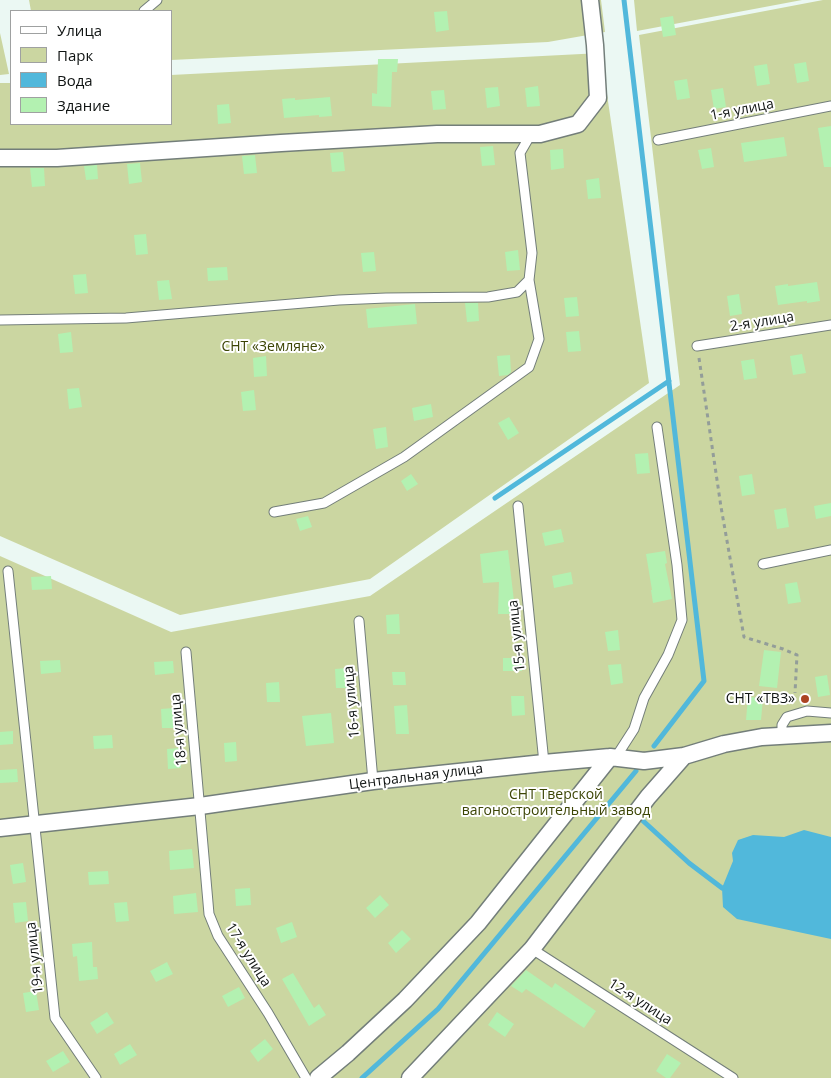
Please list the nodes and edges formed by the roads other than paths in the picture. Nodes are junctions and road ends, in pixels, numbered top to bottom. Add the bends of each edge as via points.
1 (157, 0) edge
2 (590, 0) edge
3 (145, 10) edge
4 (831, 106) edge
5 (530, 134) junction
6 (658, 140) dead end
7 (0, 158) edge
8 (530, 280) junction
9 (0, 320) edge
10 (831, 325) edge
11 (697, 346) road end
12 (657, 427) dead end
13 (518, 506) dead end
14 (274, 512) dead end
15 (831, 550) edge
16 (763, 564) dead end
17 (8, 571) dead end
18 (359, 621) dead end
19 (186, 652) dead end
20 (831, 713) edge
21 (831, 733) edge
22 (782, 736) junction
23 (684, 756) junction
24 (613, 757) junction
25 (544, 763) junction
26 (373, 781) junction
27 (200, 806) junction
28 (34, 824) junction
29 (0, 828) edge
30 (532, 949) junction
31 (412, 1077) edge
32 (96, 1078) edge
33 (306, 1078) edge
34 (318, 1078) edge
35 (733, 1078) edge

1 - 3 lane
2 - 5 street via 598,98 578,124
4 - 6 lane, 1-я улица
5 - 7 street via 437,134 58,158
5 - 8 lane via 520,153 532,253
8 - 9 lane via 518,292 488,297 339,300 126,318
8 - 14 lane via 539,339 529,368 404,457 324,503
10 - 11 lane, 2-я улица
12 - 24 lane via 682,620 668,655 644,698 634,729
13 - 25 lane, 15-я улица
15 - 16 lane
17 - 28 lane, 19-я улица
18 - 26 lane, 16-я улица
19 - 27 lane, 18-я улица
20 - 22 lane via 807,711 787,717 782,725
21 - 22 street, Центральная улица
22 - 23 street, Центральная улица via 724,744
23 - 24 street, Центральная улица via 644,760
23 - 30 street via 648,797
24 - 25 street, Центральная улица
24 - 34 street via 478,923 405,1000
25 - 26 street, Центральная улица
26 - 27 street, Центральная улица
27 - 28 street, Центральная улица
27 - 33 lane, 17-я улица via 209,914 218,936
28 - 29 street, Центральная улица
28 - 32 lane, 19-я улица via 55,1018
30 - 31 street
30 - 35 lane, 12-я улица

